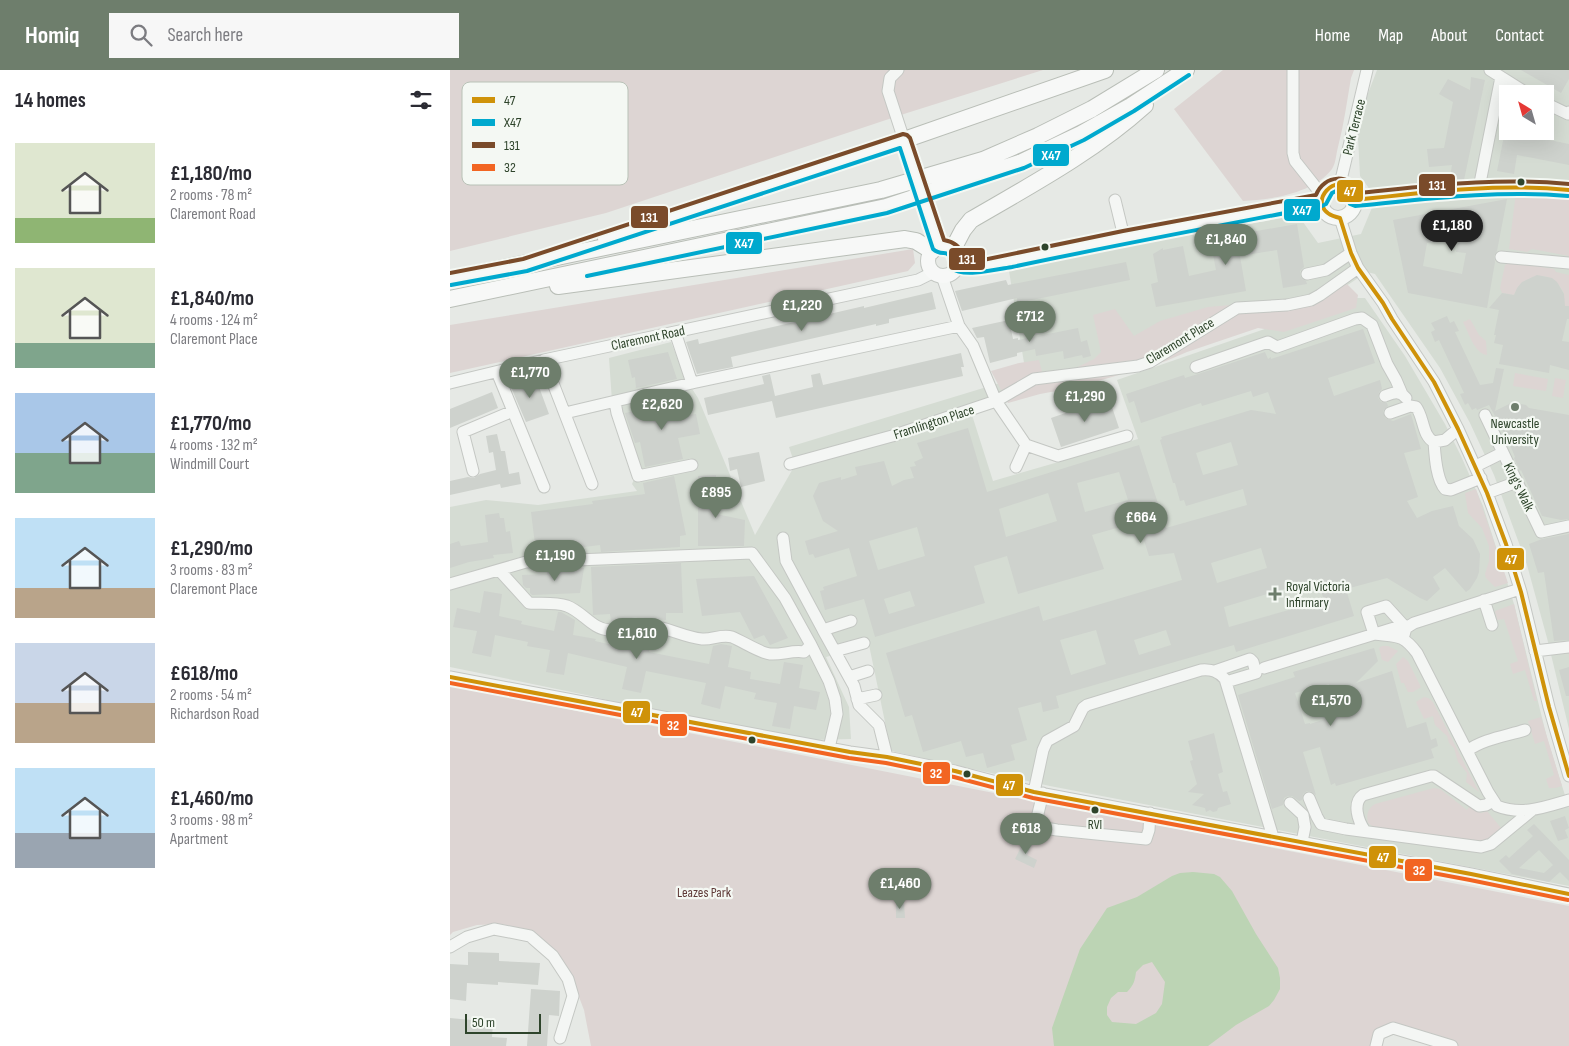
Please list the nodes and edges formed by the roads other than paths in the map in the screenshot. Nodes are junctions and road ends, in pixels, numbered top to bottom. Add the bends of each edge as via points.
1 (898, 70) edge
2 (1105, 70) edge
3 (1156, 70) edge
4 (1293, 70) edge
5 (1367, 70) edge
6 (1490, 70) edge
7 (1183, 73) edge
8 (1501, 77) junction
9 (1514, 85) edge
10 (1554, 107) edge
11 (1568, 113) edge
12 (906, 146) junction
13 (1340, 184) junction
14 (1479, 188) junction
15 (1569, 190) edge
16 (1321, 198) junction
17 (1115, 200) dead end
18 (1355, 200) junction
19 (1340, 218) junction
20 (1124, 236) junction
21 (941, 249) junction
22 (1351, 253) junction
23 (1500, 257) dead end
24 (1569, 263) edge
25 (525, 265) junction
26 (958, 265) junction
27 (1358, 268) junction
28 (938, 274) junction
29 (1307, 274) dead end
30 (450, 279) edge
31 (450, 300) edge
32 (959, 326) junction
33 (675, 332) junction
34 (544, 360) junction
35 (1196, 367) dead end
36 (497, 372) junction
37 (450, 383) edge
38 (692, 384) junction
39 (1402, 394) junction
40 (1385, 396) dead end
41 (996, 401) junction
42 (615, 402) junction
43 (1410, 406) junction
44 (513, 411) junction
45 (564, 413) junction
46 (1390, 413) dead end
47 (1485, 415) dead end
48 (1458, 429) junction
49 (1127, 436) dead end
50 (1434, 442) junction
51 (1026, 446) junction
52 (1502, 453) junction
53 (790, 464) dead end
54 (692, 466) dead end
55 (1476, 466) junction
56 (1016, 467) dead end
57 (473, 471) dead end
58 (1481, 478) junction
59 (1517, 482) junction
60 (592, 484) dead end
61 (544, 487) dead end
62 (1488, 493) junction
63 (1569, 526) edge
64 (783, 538) dead end
65 (499, 570) junction
66 (450, 584) edge
67 (1520, 589) junction
68 (1484, 600) junction
69 (851, 621) dead end
70 (1492, 625) dead end
71 (1405, 627) junction
72 (823, 630) junction
73 (1374, 634) junction
74 (1406, 641) junction
75 (864, 643) dead end
76 (812, 645) junction
77 (1569, 647) edge
78 (834, 651) junction
79 (1535, 651) junction
80 (1264, 668) dead end
81 (868, 671) dead end
82 (1215, 671) junction
83 (450, 677) edge
84 (849, 677) junction
85 (1226, 682) junction
86 (876, 695) dead end
87 (857, 698) junction
88 (1525, 730) dead end
89 (829, 748) junction
90 (1467, 751) junction
91 (887, 757) junction
92 (1569, 776) edge
93 (1039, 792) junction
94 (1309, 798) dead end
95 (1569, 800) edge
96 (1493, 801) junction
97 (1290, 803) dead end
98 (1531, 811) junction
99 (1150, 813) junction
100 (1016, 823) dead end
101 (1321, 824) junction
102 (1034, 826) junction
103 (1305, 827) junction
104 (1364, 831) junction
105 (1273, 837) junction
106 (1302, 842) junction
107 (1569, 894) edge
108 (450, 947) edge
109 (560, 1038) dead end
110 (1376, 1046) edge
111 (1452, 1046) edge

1 - 12 street via 890,78 888,91
2 - 12 highway
3 - 25 highway via 1092,109 983,160 881,190
4 - 16 street via 1293,153 1295,161
5 - 13 street, Park Terrace
6 - 8 street
7 - 21 highway via 1124,124 1088,150 971,220
7 - 31 highway via 1081,134 1022,162 886,207
8 - 9 street
8 - 14 street
10 - 11 street
12 - 21 main road, bridge
12 - 25 highway
13 - 16 main road via 1325,189
13 - 18 main road via 1349,188
14 - 15 main road
14 - 18 main road
16 - 19 main road via 1322,209 1334,218
16 - 20 main road
17 - 20 street
18 - 19 main road via 1352,210
19 - 22 street
20 - 26 main road via 984,266
21 - 26 main road via 958,256
21 - 28 main road via 928,260 931,269
21 - 31 highway via 905,238
22 - 27 street
22 - 29 street via 1326,270
23 - 24 street
25 - 30 highway
26 - 28 main road via 952,273
27 - 41 street, Claremont Place via 1310,300 1237,308 1228,312 1150,362 1034,379
27 - 48 street via 1428,371
28 - 32 street
28 - 33 street, Claremont Road
32 - 38 street
32 - 41 street via 973,346
33 - 34 street, Claremont Road
33 - 38 street
34 - 36 street, Claremont Road
34 - 45 street
35 - 39 street via 1268,342 1278,347 1362,318 1372,325
36 - 37 street, Claremont Road
36 - 44 street
38 - 42 street
39 - 40 street via 1397,392
39 - 43 street
41 - 51 street
41 - 53 street, Framlington Place via 892,436
42 - 45 street
42 - 54 street via 638,476
43 - 46 street
43 - 50 street via 1418,410 1429,438
44 - 57 street via 463,432
44 - 61 street
45 - 60 street
47 - 52 street, King's Walk
48 - 50 street via 1445,440
48 - 55 street
49 - 51 street via 1058,456
50 - 58 street via 1435,461 1445,489 1451,490
51 - 56 street
52 - 55 street
52 - 59 street, King's Walk
55 - 58 street
58 - 62 street
59 - 62 street
59 - 63 street, King's Walk via 1541,532
62 - 67 street
64 - 72 street via 786,560
65 - 66 street
65 - 76 street via 529,603 565,606 592,624 608,630 634,625 656,626 689,637 731,637 769,654 795,650 804,652
65 - 76 street via 526,562 752,553 785,598
67 - 68 street
67 - 79 street
68 - 70 street
68 - 71 street
69 - 72 street
71 - 73 street
71 - 73 street via 1386,606 1367,612
71 - 74 street
72 - 78 street
73 - 74 street via 1393,635
73 - 80 street
74 - 90 street via 1422,662
75 - 78 street
76 - 89 street via 835,699 837,714
77 - 79 street
78 - 84 street
79 - 92 street
81 - 84 street
82 - 85 street
82 - 85 street via 1250,660 1253,662 1256,673
82 - 93 street via 1201,670 1087,705 1074,726 1048,741 1043,750
83 - 89 street
84 - 87 street
85 - 105 street
86 - 87 street
87 - 91 street via 859,705 879,725
88 - 90 street
89 - 91 street
90 - 96 street
91 - 93 street
93 - 99 street
93 - 102 street
94 - 101 street
95 - 98 street
96 - 98 street via 1500,807
96 - 104 street via 1478,806 1431,776 1360,797 1358,817
97 - 103 street via 1301,813
98 - 104 street via 1485,847
99 - 102 street via 1146,839
99 - 105 street
100 - 102 street
101 - 103 street
101 - 104 street
103 - 106 street
105 - 106 street
106 - 107 street
108 - 109 street via 467,937 494,929 530,936 553,956 568,978 573,996
110 - 111 street via 1380,1034 1392,1028

